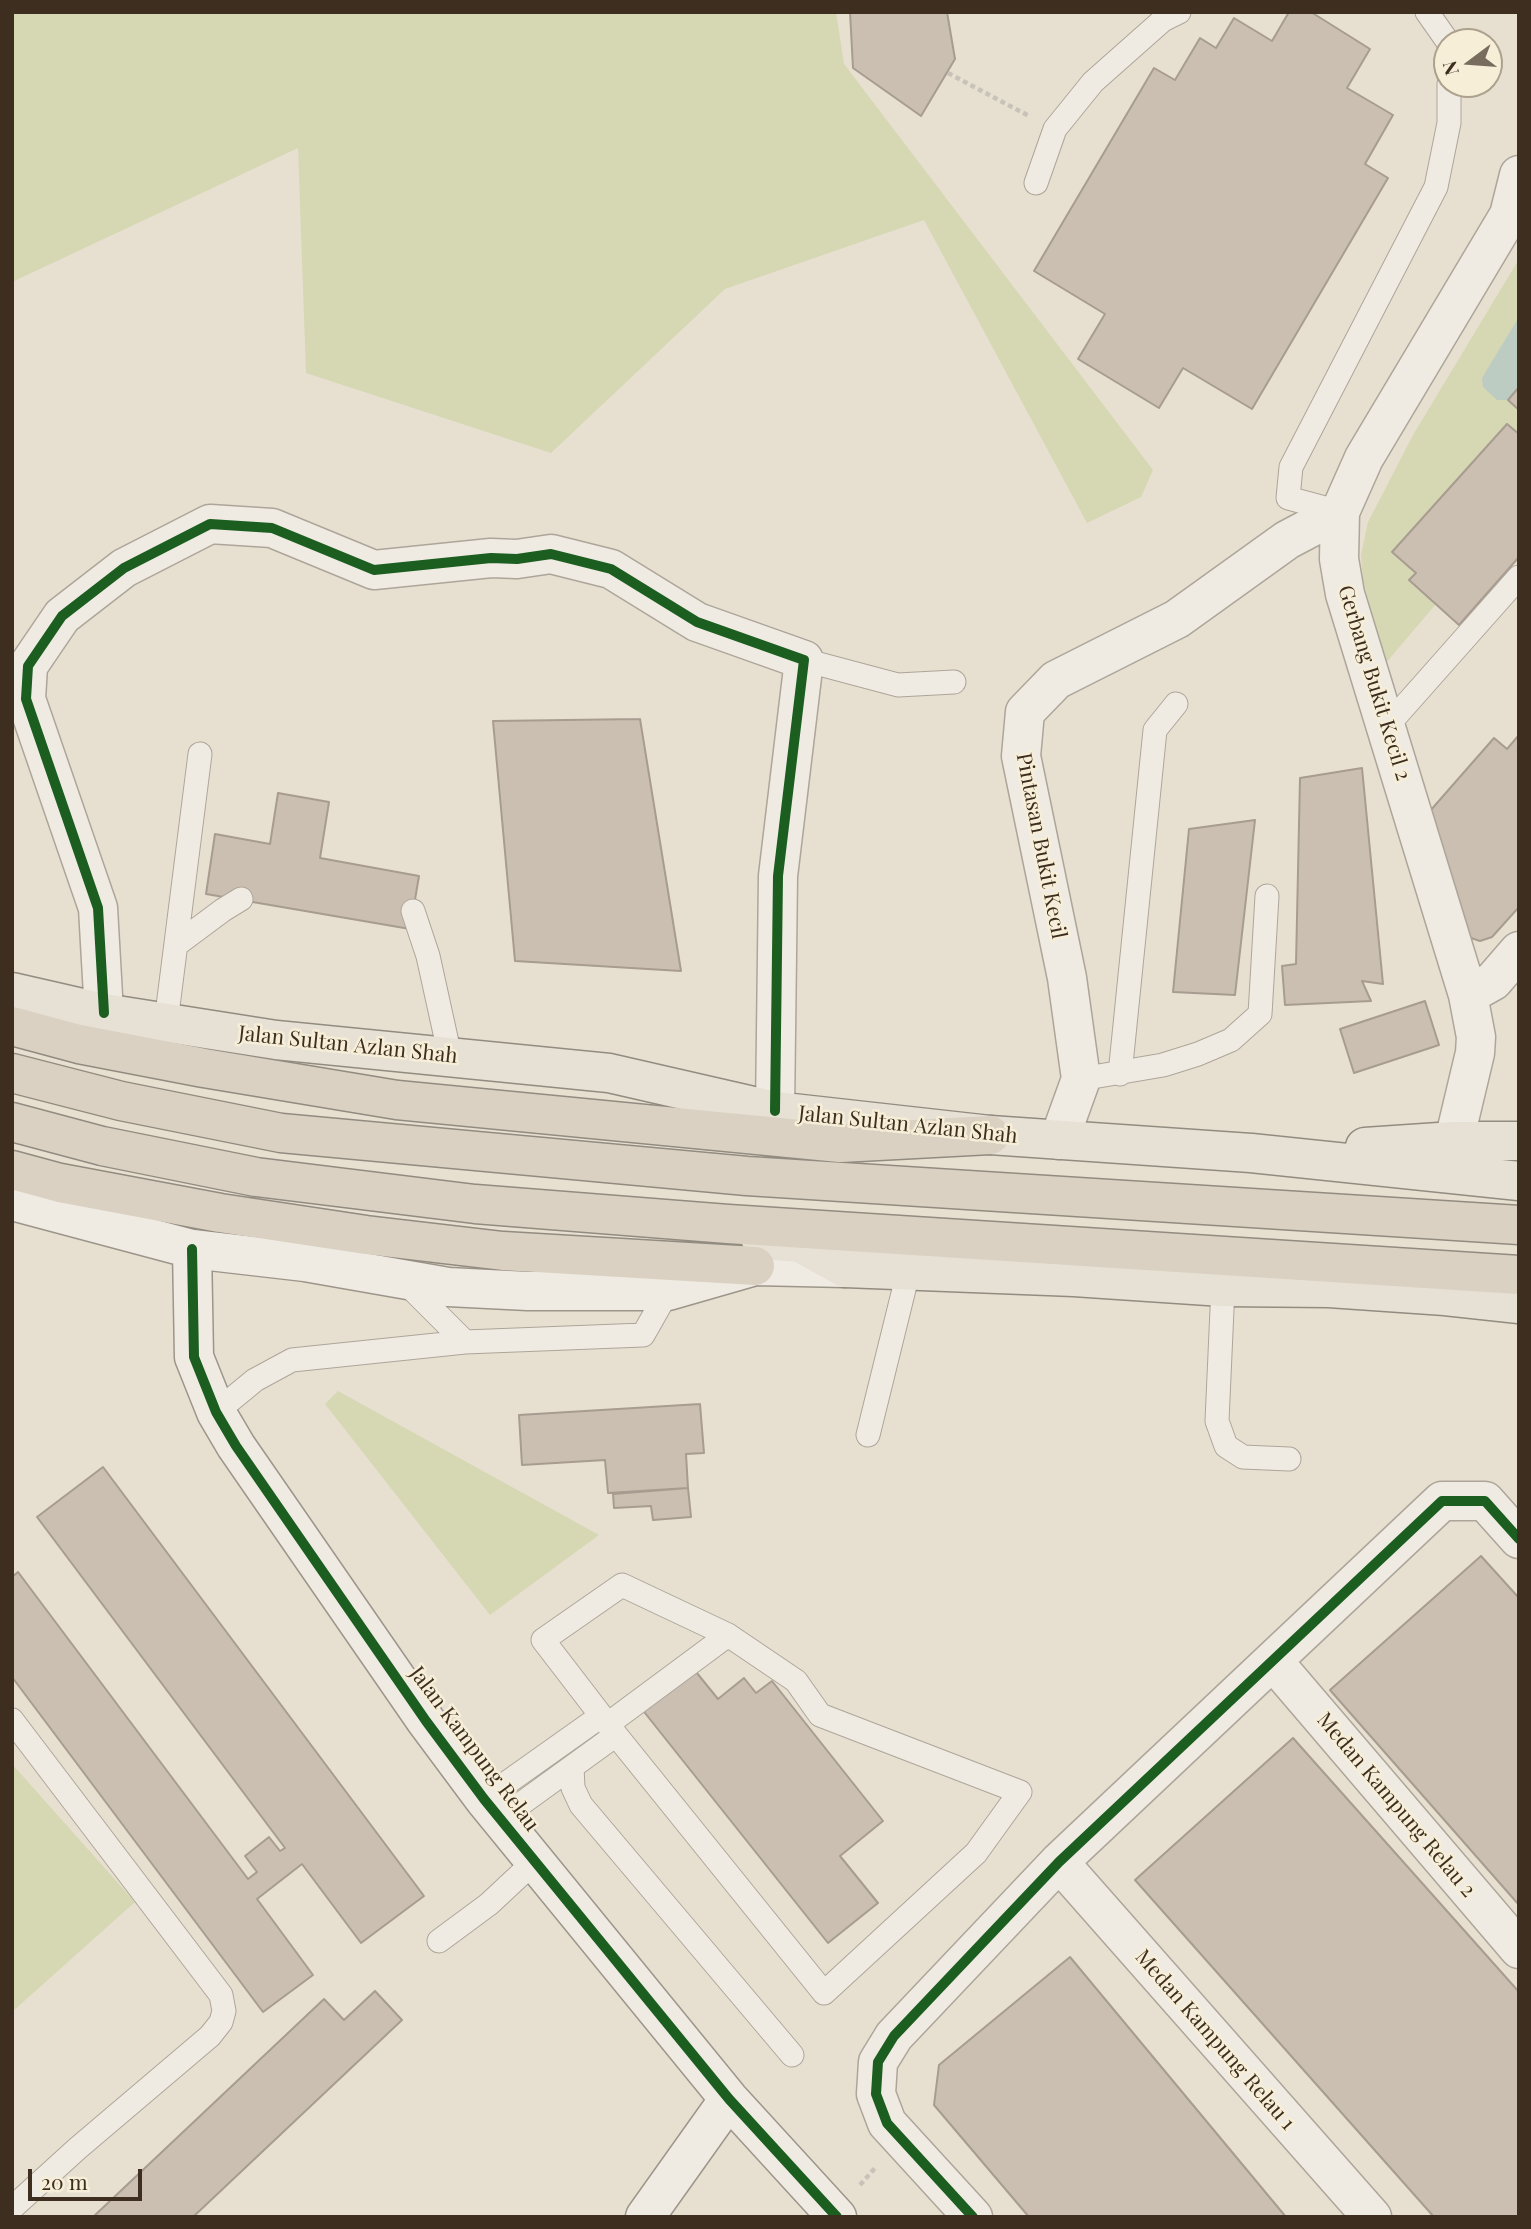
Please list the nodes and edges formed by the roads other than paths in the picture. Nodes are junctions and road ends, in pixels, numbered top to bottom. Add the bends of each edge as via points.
1 (1179, 12) edge
2 (1427, 12) edge
3 (1438, 28) edge
4 (1449, 98) edge
5 (1519, 175) edge
6 (1035, 183) dead end
7 (1340, 512) junction
8 (1519, 577) edge
9 (804, 660) junction
10 (954, 682) dead end
11 (1176, 704) dead end
12 (1387, 726) junction
13 (200, 754) dead end
14 (1267, 896) dead end
15 (241, 899) dead end
16 (413, 911) dead end
17 (176, 945) junction
18 (1519, 951) edge
19 (12, 992) edge
20 (1468, 995) junction
21 (104, 1013) junction
22 (166, 1022) junction
23 (12, 1026) edge
24 (450, 1056) junction
25 (12, 1073) edge
26 (1120, 1074) junction
27 (1081, 1079) junction
28 (775, 1111) junction
29 (12, 1122) edge
30 (12, 1131) edge
31 (990, 1135) junction
32 (1059, 1140) junction
33 (1454, 1141) junction
34 (1519, 1141) edge
35 (1251, 1153) junction
36 (12, 1170) edge
37 (1519, 1181) edge
38 (12, 1201) edge
39 (1519, 1225) edge
40 (192, 1249) junction
41 (755, 1266) junction
42 (845, 1268) junction
43 (909, 1269) junction
44 (1519, 1275) edge
45 (403, 1280) junction
46 (1223, 1287) junction
47 (668, 1291) junction
48 (1445, 1296) junction
49 (1519, 1304) edge
50 (1519, 1332) edge
51 (465, 1342) junction
52 (216, 1412) junction
53 (868, 1435) dead end
54 (1289, 1459) dead end
55 (1519, 1539) edge
56 (728, 1635) junction
57 (1273, 1661) junction
58 (12, 1720) edge
59 (608, 1725) junction
60 (572, 1767) junction
61 (492, 1809) junction
62 (535, 1861) junction
63 (1059, 1863) junction
64 (439, 1941) dead end
65 (1519, 1949) edge
66 (792, 2055) dead end
67 (729, 2099) junction
68 (12, 2208) edge
69 (835, 2215) edge
70 (645, 2217) edge
71 (974, 2217) edge
72 (1372, 2217) edge

1 - 6 lane via 1163,20 1093,82 1055,129
2 - 3 lane
4 - 7 lane via 1449,123 1436,187 1291,467 1287,498
5 - 7 street, Gerbang Bukit Kecil 2 via 1509,215 1364,458
7 - 12 street, Gerbang Bukit Kecil 2 via 1339,559 1345,594
7 - 27 street, Pintasan Bukit Kecil via 1287,540 1177,619 1056,680 1025,712 1021,755 1067,978
8 - 12 lane
9 - 10 lane via 898,685
9 - 21 street via 697,622 611,569 551,554 374,570 272,528 211,524 124,568 62,615 28,666 26,699 98,908
9 - 28 street via 778,876
11 - 26 lane via 1155,730
12 - 20 street, Gerbang Bukit Kecil 2
13 - 17 lane
14 - 26 lane via 1260,1014 1231,1040 1163,1065
15 - 17 lane
16 - 24 lane
17 - 22 lane
18 - 20 street via 1493,981
19 - 21 main road, Jalan Sultan Azlan Shah
20 - 33 street, Gerbang Bukit Kecil 2 via 1475,1053
21 - 22 main road, Jalan Sultan Azlan Shah
22 - 24 main road, Jalan Sultan Azlan Shah via 276,1040
23 - 31 highway via 79,1044 397,1100 840,1143
24 - 28 main road, Jalan Sultan Azlan Shah via 609,1073
25 - 39 highway via 121,1101 281,1133 747,1176
26 - 27 lane
27 - 32 street, Pintasan Bukit Kecil
28 - 31 main road, Jalan Sultan Azlan Shah
29 - 44 highway via 102,1146 256,1177 475,1205
30 - 42 main road via 71,1148 219,1178 400,1204 669,1234 800,1242
31 - 32 main road, Jalan Sultan Azlan Shah
32 - 35 main road, Jalan Sultan Azlan Shah
33 - 34 main road
33 - 35 main road
35 - 37 main road, Jalan Sultan Azlan Shah
36 - 41 highway via 220,1213 366,1235 503,1251
38 - 40 street
40 - 45 street via 305,1262
40 - 52 street, Jalan Kampung Relau via 194,1357
41 - 42 street
41 - 47 street
42 - 43 main road
43 - 46 main road
43 - 53 lane
45 - 47 street via 528,1292
45 - 51 lane
46 - 48 main road
46 - 54 lane via 1217,1421 1226,1446 1243,1457
47 - 51 lane via 643,1335
48 - 49 main road
48 - 50 main road
51 - 52 lane via 292,1360 255,1380
52 - 61 street, Jalan Kampung Relau via 426,1721
55 - 57 street via 1485,1501 1442,1501
56 - 59 lane
56 - 59 lane via 622,1585 542,1640
56 - 59 lane via 796,1681 820,1715 1020,1792 976,1853 824,1993
57 - 63 street
57 - 65 street, Medan Kampung Relau 2
58 - 68 lane via 221,1995 224,2011 210,2036
59 - 60 lane
59 - 61 lane
60 - 61 lane
60 - 66 lane via 573,1788 581,1805
61 - 62 street, Jalan Kampung Relau
62 - 64 lane
62 - 67 street, Jalan Kampung Relau
63 - 71 street via 894,2036 878,2062 876,2094 887,2123
63 - 72 street, Medan Kampung Relau 1
67 - 69 street, Jalan Kampung Relau
67 - 70 street

